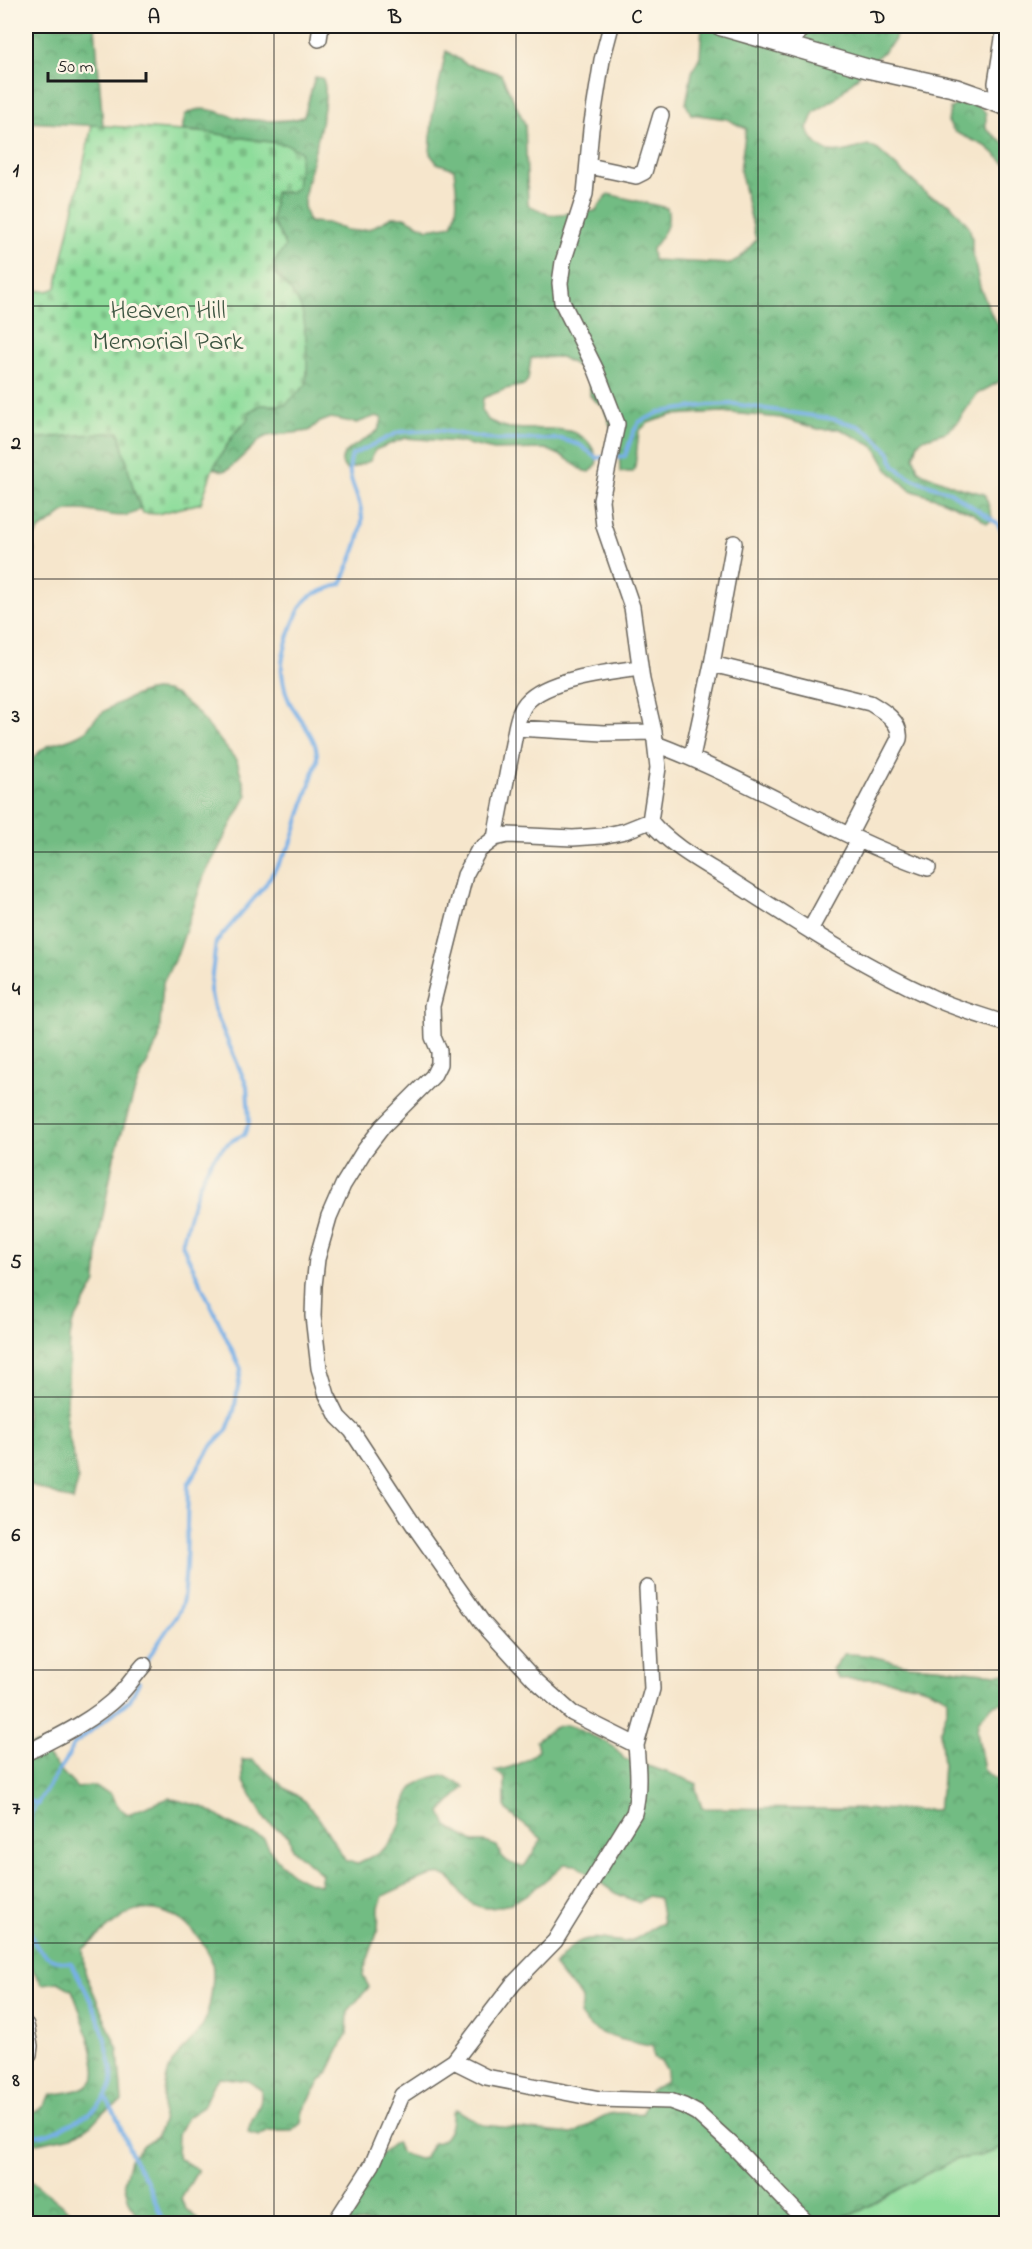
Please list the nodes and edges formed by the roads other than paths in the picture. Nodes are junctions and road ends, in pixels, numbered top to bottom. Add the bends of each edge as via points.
1 (611, 26) edge
2 (720, 26) edge
3 (807, 26) edge
4 (1005, 26) edge
5 (785, 43) junction
6 (1006, 97) edge
7 (1006, 106) edge
8 (661, 115) dead end
9 (589, 166) junction
10 (734, 543) dead end
11 (712, 664) junction
12 (640, 668) junction
13 (516, 728) junction
14 (655, 738) junction
15 (692, 757) junction
16 (650, 820) junction
17 (495, 838) junction
18 (854, 838) junction
19 (927, 868) dead end
20 (810, 930) junction
21 (1006, 1024) edge
22 (647, 1588) dead end
23 (144, 1665) dead end
24 (636, 1745) junction
25 (26, 1753) edge
26 (26, 2025) edge
27 (26, 2056) edge
28 (454, 2061) junction
29 (334, 2223) edge
30 (808, 2223) edge

1 - 9 street via 591,129
2 - 5 street
3 - 5 street
4 - 6 street via 996,83 997,93
5 - 7 street via 869,69 955,88
8 - 9 street via 644,172 636,176
9 - 12 street via 560,283 562,302 596,370 617,424 601,500 604,526 632,607
10 - 11 street
11 - 15 street
11 - 18 street via 870,703 891,718 899,729 899,739
12 - 13 street via 543,690 525,704
12 - 14 street
13 - 14 street
13 - 17 street
14 - 15 street
14 - 16 street via 658,768
15 - 18 street
16 - 17 street via 602,836
16 - 20 street via 658,831 695,858
17 - 24 street via 478,851 465,875 439,972 432,1006 439,1064 433,1076 364,1151 329,1217 314,1286 313,1316 320,1368 338,1417 352,1431 482,1622 556,1701 592,1725
18 - 19 street
18 - 20 street
20 - 21 street via 929,997
22 - 24 street via 652,1689
23 - 25 street via 120,1694 97,1713
24 - 28 street via 638,1790 634,1813 555,1941 513,1984
26 - 27 street via 30,2050
28 - 29 street via 402,2095 372,2165
28 - 30 street via 486,2077 600,2099 684,2106 731,2144

